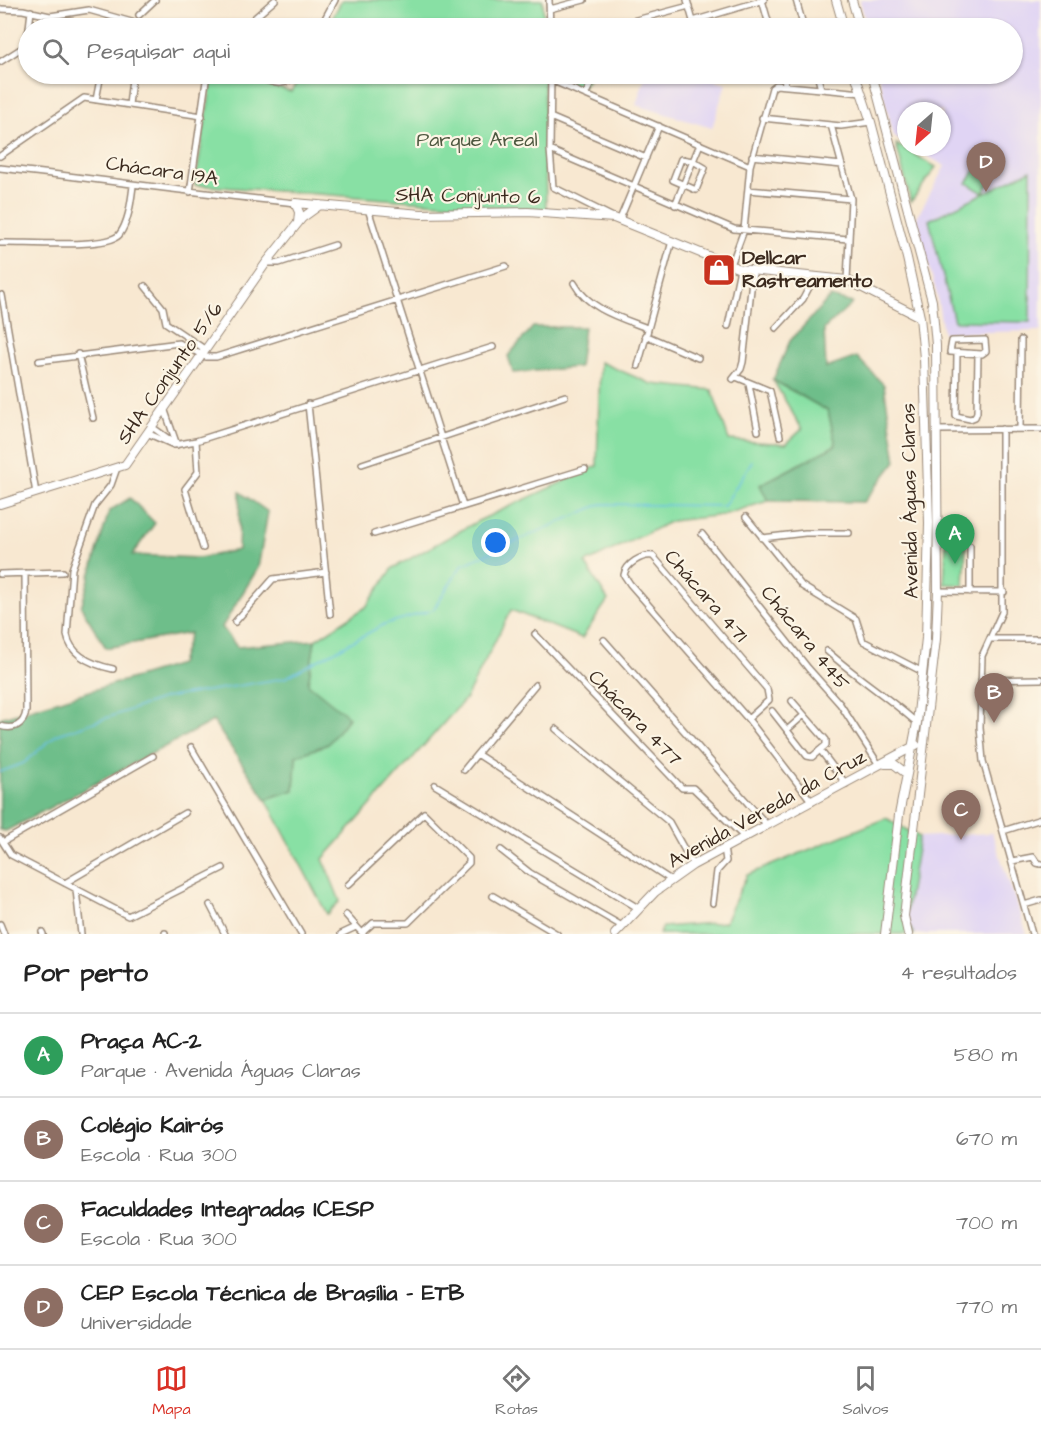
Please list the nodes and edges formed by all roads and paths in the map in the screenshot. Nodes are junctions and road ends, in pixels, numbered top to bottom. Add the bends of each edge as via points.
1 (155, 0) edge
2 (275, 0) edge
3 (335, 0) edge
4 (549, 0) edge
5 (584, 0) edge
6 (763, 0) edge
7 (796, 0) edge
8 (836, 0) edge
9 (852, 0) edge
10 (688, 3) edge
11 (0, 9) edge
12 (550, 9) junction
13 (32, 11) junction
14 (139, 15) dead end
15 (31, 18) edge
16 (117, 18) edge
17 (254, 18) edge
18 (325, 18) edge
19 (550, 18) edge
20 (639, 18) edge
21 (692, 18) edge
22 (703, 18) edge
23 (768, 18) edge
24 (801, 18) edge
25 (841, 18) edge
26 (857, 18) edge
27 (18, 50) edge
28 (0, 62) edge
29 (99, 84) edge
30 (131, 84) edge
31 (206, 84) edge
32 (551, 84) edge
33 (564, 84) edge
34 (591, 84) edge
35 (820, 84) edge
36 (859, 84) edge
37 (875, 84) edge
38 (786, 86) joint
39 (821, 89) junction
40 (862, 93) junction
41 (585, 95) junction
42 (96, 100) junction
43 (129, 105) junction
44 (202, 116) junction
45 (550, 117) junction
46 (762, 118) junction
47 (871, 122) junction
48 (831, 125) junction
49 (659, 126) junction
50 (700, 144) junction
51 (550, 150) junction
52 (0, 156) edge
53 (752, 156) junction
54 (646, 158) junction
55 (693, 161) junction
56 (842, 165) junction
57 (750, 166) junction
58 (0, 168) edge
59 (133, 186) junction
60 (684, 186) junction
61 (633, 187) junction
62 (748, 190) junction
63 (189, 192) junction
64 (851, 199) junction
65 (295, 203) junction
66 (321, 205) junction
67 (675, 205) junction
68 (368, 209) junction
69 (617, 218) junction
70 (298, 223) junction
71 (744, 230) junction
72 (848, 239) junction
73 (672, 241) junction
74 (0, 243) edge
75 (335, 245) dead end
76 (922, 256) junction
77 (907, 258) junction
78 (266, 263) junction
79 (730, 265) junction
80 (506, 266) dead end
81 (740, 269) junction
82 (753, 271) junction
83 (815, 276) junction
84 (847, 280) junction
85 (574, 283) dead end
86 (145, 286) dead end
87 (2, 295) dead end
88 (396, 299) junction
89 (918, 308) junction
90 (909, 312) junction
91 (920, 317) junction
92 (728, 326) dead end
93 (776, 328) dead end
94 (646, 332) junction
95 (1021, 340) dead end
96 (922, 345) junction
97 (936, 345) junction
98 (493, 346) dead end
99 (203, 352) junction
100 (78, 354) junction
101 (957, 354) junction
102 (978, 354) junction
103 (698, 358) dead end
104 (39, 361) dead end
105 (638, 366) dead end
106 (419, 369) junction
107 (749, 384) junction
108 (565, 396) dead end
109 (308, 404) junction
110 (164, 408) junction
111 (93, 418) dead end
112 (967, 419) junction
113 (968, 429) junction
114 (1002, 429) junction
115 (1020, 429) junction
116 (1041, 429) edge
117 (149, 430) junction
118 (936, 430) junction
119 (758, 431) dead end
120 (780, 436) dead end
121 (442, 437) junction
122 (196, 441) junction
123 (177, 445) junction
124 (362, 464) dead end
125 (117, 468) junction
126 (585, 469) dead end
127 (36, 493) junction
128 (0, 504) edge
129 (463, 506) junction
130 (746, 517) dead end
131 (849, 533) dead end
132 (374, 534) dead end
133 (702, 534) dead end
134 (762, 538) junction
135 (970, 546) dead end
136 (203, 548) dead end
137 (63, 572) dead end
138 (326, 572) junction
139 (25, 573) junction
140 (0, 574) edge
141 (938, 591) junction
142 (970, 592) junction
143 (1004, 592) junction
144 (330, 614) dead end
145 (235, 622) dead end
146 (535, 634) dead end
147 (926, 638) junction
148 (936, 639) junction
149 (991, 639) junction
150 (1041, 639) edge
151 (604, 640) dead end
152 (827, 651) dead end
153 (113, 669) dead end
154 (923, 672) junction
155 (1041, 679) edge
156 (981, 680) junction
157 (535, 685) dead end
158 (792, 701) dead end
159 (772, 711) dead end
160 (804, 715) junction
161 (748, 719) junction
162 (917, 723) junction
163 (0, 726) edge
164 (556, 729) dead end
165 (787, 730) junction
166 (913, 745) junction
167 (191, 747) dead end
168 (820, 750) junction
169 (477, 754) junction
170 (923, 754) junction
171 (153, 756) dead end
172 (881, 764) junction
173 (464, 770) dead end
174 (907, 774) junction
175 (846, 784) junction
176 (435, 785) dead end
177 (812, 802) junction
178 (185, 813) dead end
179 (1041, 819) edge
180 (767, 825) junction
181 (1003, 831) junction
182 (744, 837) junction
183 (1, 840) edge
184 (724, 848) junction
185 (501, 850) dead end
186 (1041, 854) edge
187 (1033, 857) junction
188 (1012, 861) junction
189 (1041, 864) edge
190 (693, 865) junction
191 (223, 867) dead end
192 (671, 880) junction
193 (65, 883) junction
194 (348, 885) dead end
195 (76, 890) junction
196 (493, 896) dead end
197 (1041, 900) edge
198 (713, 903) dead end
199 (210, 905) dead end
200 (1024, 905) junction
201 (638, 908) junction
202 (346, 915) dead end
203 (0, 924) edge
204 (622, 926) junction
205 (356, 927) junction
206 (362, 933) edge
207 (4, 934) edge
208 (81, 934) edge
209 (225, 934) edge
210 (302, 934) edge
211 (341, 934) edge
212 (557, 934) edge
213 (615, 934) edge
214 (885, 934) edge
215 (908, 934) edge
216 (1032, 934) edge

1 - 14 street
2 - 17 street
3 - 18 street
4 - 12 street
5 - 12 street
6 - 22 street
6 - 23 street
7 - 24 street
8 - 25 main road
9 - 26 main road
10 - 20 street
10 - 21 street
11 - 13 street
12 - 19 street
13 - 15 street
13 - 16 street via 50,16 89,10
27 - 28 street
29 - 42 street
30 - 43 street
31 - 44 street
32 - 45 street
33 - 41 street
34 - 41 street
35 - 39 street
36 - 40 main road, Avenida Águas Claras
37 - 76 main road, Avenida Águas Claras
38 - 39 street
38 - 46 street via 772,88
39 - 40 street
40 - 47 main road, Avenida Águas Claras
41 - 49 street
42 - 43 street
42 - 52 street via 84,98 76,102
43 - 44 street
44 - 63 street
45 - 51 street
45 - 54 street
46 - 48 street
46 - 53 street
47 - 48 street
47 - 77 main road, Avenida Águas Claras
48 - 56 street
49 - 50 street
49 - 54 street
50 - 55 street
50 - 57 street
51 - 61 street
51 - 69 street via 555,189
53 - 56 street
53 - 57 street
54 - 61 street
55 - 60 street
55 - 60 street via 681,159 674,177 674,182
55 - 60 street via 704,167 704,172 696,190
56 - 64 street
57 - 62 street
58 - 59 street, Chácara 19A
59 - 63 street, Chácara 19A
59 - 74 street via 124,224 110,241 59,245
60 - 67 street
61 - 67 street
61 - 69 street
62 - 64 street
62 - 71 street
63 - 65 street, Chácara 19A
64 - 72 street
65 - 66 main road, Chácara 19A
65 - 70 main road
66 - 68 main road, SHA Conjunto 6
66 - 70 main road, SHA Conjunto 5/6
67 - 71 street via 734,230
68 - 69 main road, SHA Conjunto 6 via 421,214 528,212
68 - 88 street
69 - 73 main road, SHA Conjunto 6
70 - 78 main road, SHA Conjunto 5/6
71 - 72 street
71 - 79 street
72 - 84 street
73 - 79 main road, SHA Conjunto 6
73 - 94 street
75 - 78 street via 279,263
76 - 77 main road
76 - 97 main road, Avenida Águas Claras
77 - 89 main road, Avenida Águas Claras
78 - 99 main road, SHA Conjunto 5/6
79 - 81 main road, SHA Conjunto 6
80 - 88 street
81 - 82 main road, SHA Conjunto 6
81 - 92 street
82 - 83 main road, SHA Conjunto 6
82 - 107 street via 744,355 734,378
83 - 84 main road, SHA Conjunto 6
83 - 93 street via 803,299
84 - 90 main road
85 - 94 street via 597,306
86 - 99 street via 163,308 166,323
87 - 127 street
88 - 99 street via 227,355 209,358
88 - 106 street
89 - 90 main road
89 - 91 main road, Avenida Águas Claras
90 - 91 main road
91 - 96 main road, Avenida Águas Claras
94 - 103 street
94 - 105 street
95 - 115 street
96 - 97 main road
96 - 147 main road, Avenida Águas Claras via 929,514
97 - 118 main road, Avenida Águas Claras
98 - 106 street
99 - 100 street via 179,343
99 - 110 main road, SHA Conjunto 5/6
100 - 104 street
100 - 111 street
101 - 102 street
101 - 102 street via 950,352 952,341 985,340 986,352
101 - 112 street via 956,416
102 - 112 street via 977,411 975,417
106 - 109 street
106 - 121 street
107 - 119 street
107 - 120 street via 770,391
108 - 121 street
109 - 122 street
109 - 138 street
110 - 117 main road, SHA Conjunto 5/6
110 - 123 street
112 - 113 street
113 - 114 street
113 - 118 street
114 - 115 street
114 - 143 street
115 - 116 street
117 - 123 street
117 - 125 main road, SHA Conjunto 5/6 via 128,462
118 - 141 main road, Avenida Águas Claras
121 - 124 street
121 - 129 street
122 - 123 street
122 - 136 street via 198,469 185,489
125 - 127 main road, SHA Conjunto 5/6
125 - 153 street via 111,485 95,505 72,569 67,635 80,656
126 - 129 street
127 - 128 main road, SHA Conjunto 5/6
129 - 132 street
130 - 134 street
131 - 134 street
133 - 172 street, Chácara 445 via 840,704
134 - 154 street via 807,591 856,619 867,644
135 - 142 street
137 - 139 street
138 - 144 street
138 - 145 street via 273,579
139 - 140 street
139 - 163 street via 25,717 21,724
141 - 142 street
141 - 148 main road, Avenida Águas Claras
142 - 143 street
143 - 149 street via 1002,612
146 - 182 street, Chácara 477 via 682,789 693,789
147 - 148 main road
147 - 154 main road, Avenida Águas Claras
148 - 170 main road, Avenida Águas Claras
149 - 150 street
149 - 156 street via 982,656
151 - 180 street
152 - 162 street
154 - 162 main road, Avenida Águas Claras
155 - 156 street
156 - 181 street via 983,761
157 - 169 street
158 - 160 street
159 - 165 street
160 - 165 street
160 - 168 street via 826,740
161 - 161 street, Chácara 471 via 630,584 624,575 628,567 642,557 653,556 767,689 769,699
161 - 177 street, Chácara 471
162 - 166 main road, Avenida Águas Claras
164 - 190 street via 669,822
165 - 168 street via 807,756 812,757
166 - 170 main road
166 - 172 main road, Avenida Vereda da Cruz
166 - 174 main road, Avenida Águas Claras
167 - 210 street
168 - 175 street
169 - 173 street
169 - 192 street
170 - 215 main road, Avenida Águas Claras via 904,916
171 - 183 street
172 - 174 main road, Avenida Vereda da Cruz via 894,764
172 - 175 main road, Avenida Vereda da Cruz
174 - 214 main road, Avenida Águas Claras
175 - 177 main road, Avenida Vereda da Cruz
176 - 201 street
177 - 180 main road, Avenida Vereda da Cruz
178 - 193 street
179 - 181 street
180 - 182 main road, Avenida Vereda da Cruz
181 - 188 street
182 - 184 main road, Avenida Vereda da Cruz
183 - 193 street via 11,855
184 - 190 main road, Avenida Vereda da Cruz
184 - 198 street via 726,861 716,876
185 - 204 street via 530,873
186 - 187 street
187 - 188 street
187 - 189 street
188 - 200 street
190 - 192 main road, Avenida Vereda da Cruz
191 - 195 street via 131,916
192 - 201 main road, Avenida Vereda da Cruz
193 - 195 street
194 - 206 street via 421,814 427,814 469,858 469,863 408,924 373,922
195 - 208 street
196 - 212 street
197 - 200 street
199 - 209 street
200 - 216 street
201 - 204 main road, Avenida Vereda da Cruz
202 - 205 street
203 - 207 street
204 - 213 main road, Avenida Vereda da Cruz
205 - 206 street
205 - 211 street

